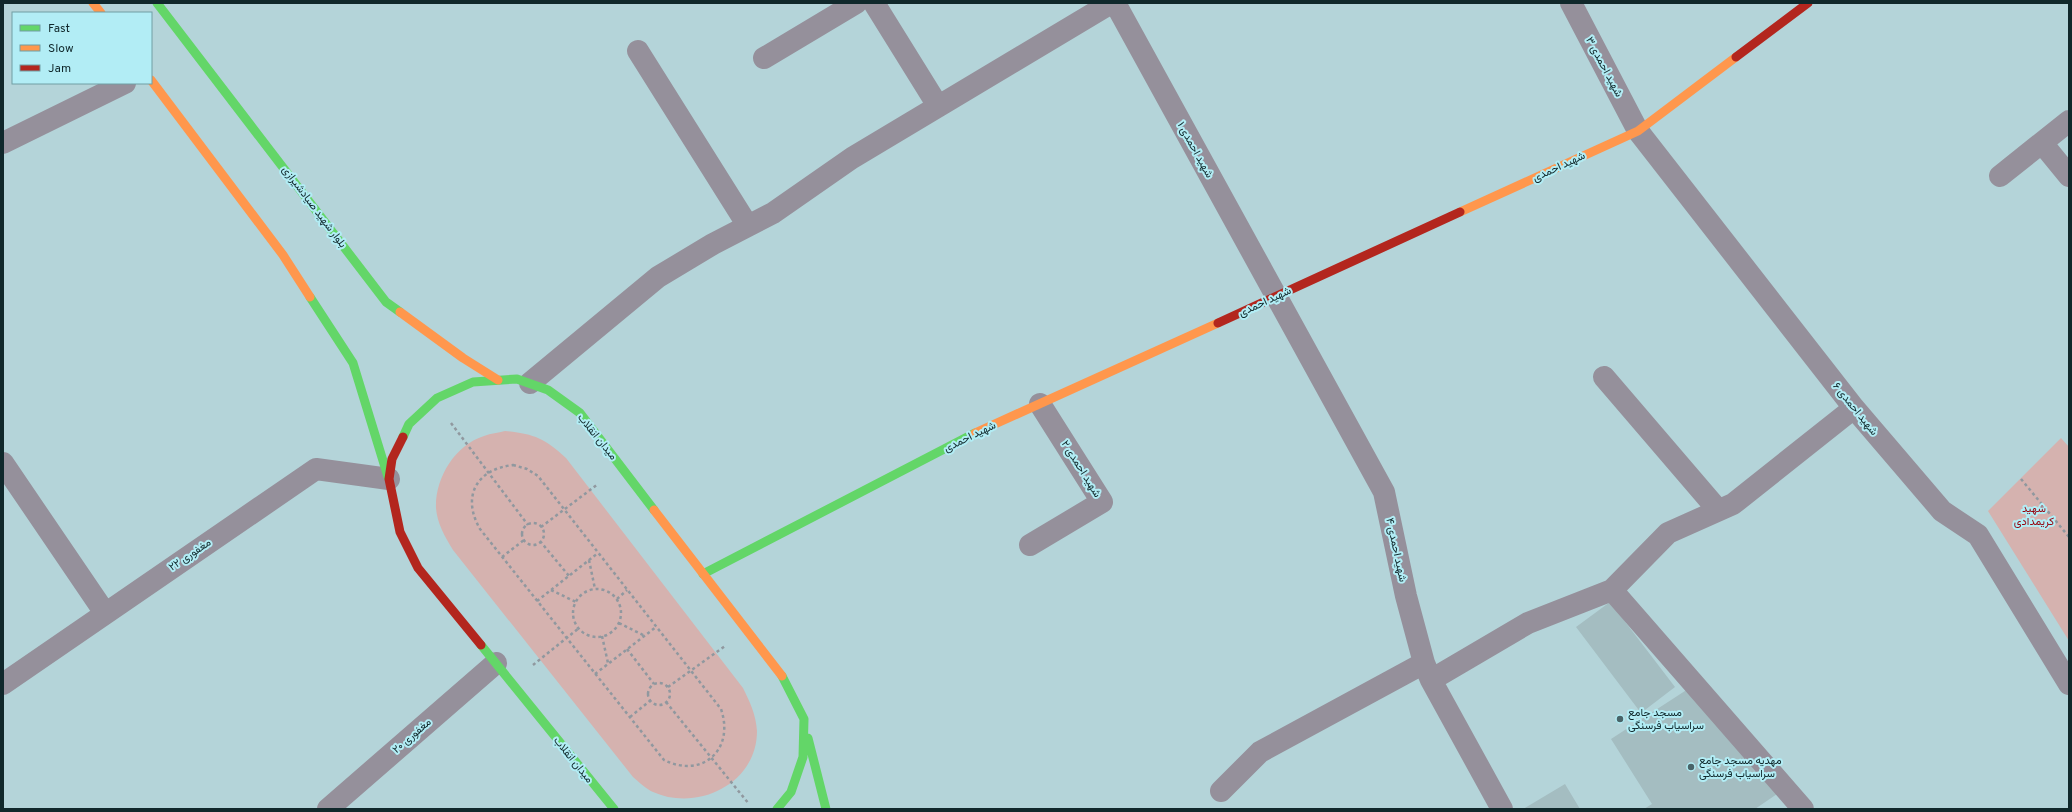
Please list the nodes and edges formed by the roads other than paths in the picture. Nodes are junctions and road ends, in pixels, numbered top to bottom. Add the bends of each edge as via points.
1 (93, 3) edge
2 (158, 3) edge
3 (856, 3) edge
4 (874, 3) edge
5 (1111, 3) edge
6 (1115, 3) edge
7 (1570, 3) edge
8 (1808, 3) edge
9 (100, 12) edge
10 (638, 51) dead end
11 (764, 58) dead end
12 (152, 81) edge
13 (123, 84) edge
14 (938, 106) junction
15 (2069, 121) edge
16 (1638, 131) junction
17 (3, 143) edge
18 (2042, 143) junction
19 (2000, 176) dead end
20 (2069, 176) edge
21 (748, 226) junction
22 (1275, 298) junction
23 (1604, 377) dead end
24 (498, 380) junction
25 (530, 383) junction
26 (1040, 404) junction
27 (1854, 408) junction
28 (3, 463) edge
29 (389, 479) junction
30 (1718, 510) junction
31 (1030, 545) dead end
32 (704, 574) junction
33 (1612, 590) junction
34 (105, 613) junction
35 (496, 663) junction
36 (1427, 672) junction
37 (3, 684) edge
38 (2069, 684) edge
39 (804, 719) junction
40 (1221, 792) dead end
41 (328, 809) edge
42 (614, 809) edge
43 (777, 809) edge
44 (826, 809) edge
45 (1502, 809) edge
46 (1803, 809) edge

1 - 9 main road
2 - 24 main road, بلوار شهید صیادشیرازی via 386,302
3 - 11 street
4 - 14 street
5 - 14 street
6 - 22 street, شهید احمدی ۱
7 - 16 street, شهید احمدی ۳
8 - 16 main road, شهید احمدی
10 - 21 street
12 - 29 main road via 283,255 353,363
13 - 17 street
14 - 21 street via 852,158 773,214
15 - 18 street
16 - 22 main road, شهید احمدی
16 - 27 street, شهید احمدی ۶
18 - 19 street
18 - 20 street
21 - 25 street via 658,278
22 - 26 main road, شهید احمدی
22 - 36 street, شهید احمدی ۴ via 1384,492 1406,596
23 - 30 street
24 - 25 main road, میدان انقلاب via 517,379
24 - 29 main road, میدان انقلاب via 473,382 437,398 409,424 392,459
25 - 32 main road, میدان انقلاب via 548,390 580,413
26 - 31 street, شهید احمدی ۲ via 1102,502
26 - 32 main road, شهید احمدی via 967,437
27 - 30 street via 1733,504
27 - 38 street, شهید احمدی ۶ via 1942,511 1978,535
28 - 34 street
29 - 34 street, مغفوری ۲۲ via 316,469
29 - 35 main road, میدان انقلاب via 400,532 418,568
30 - 33 street via 1668,533
32 - 39 main road, میدان انقلاب via 785,680
33 - 36 street via 1528,623
33 - 46 street
34 - 37 street, مغفوری ۲۲
35 - 41 street, مغفوری ۲۰
35 - 42 main road, میدان انقلاب
36 - 40 street via 1260,752
36 - 45 street, شهید احمدی ۴
39 - 43 main road, میدان انقلاب via 803,757 791,792
39 - 44 main road

